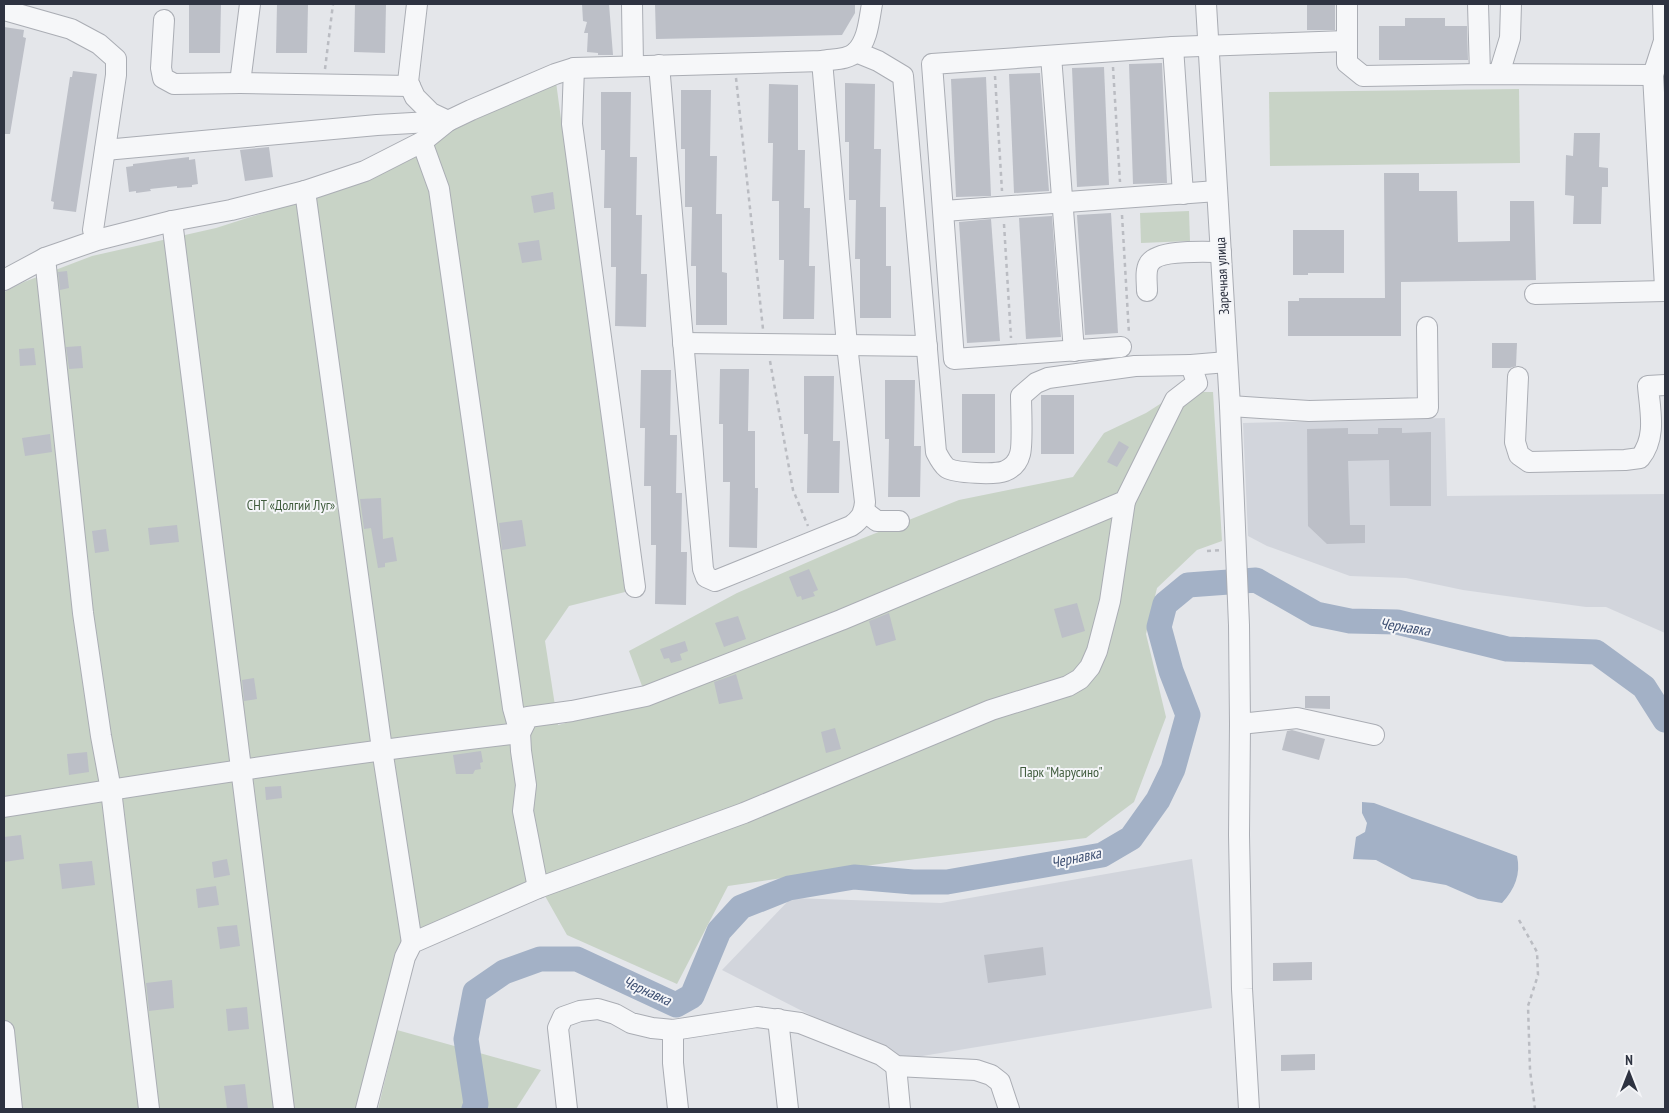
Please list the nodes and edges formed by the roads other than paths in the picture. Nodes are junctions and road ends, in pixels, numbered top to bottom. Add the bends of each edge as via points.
1 (250, 4) edge
2 (417, 4) edge
3 (632, 4) edge
4 (872, 4) edge
5 (1206, 4) edge
6 (1347, 4) edge
7 (1478, 4) edge
8 (1511, 4) edge
9 (1663, 4) edge
10 (4, 10) edge
11 (164, 20) dead end
12 (1347, 41) junction
13 (1208, 45) junction
14 (1173, 47) junction
15 (856, 52) junction
16 (1051, 56) junction
17 (822, 61) junction
18 (659, 64) junction
19 (932, 64) junction
20 (633, 65) junction
21 (574, 68) junction
22 (890, 68) junction
23 (1489, 74) junction
24 (1653, 75) junction
25 (240, 83) junction
26 (410, 86) junction
27 (448, 121) junction
28 (422, 142) junction
29 (105, 150) junction
30 (305, 192) junction
31 (1217, 192) junction
32 (1184, 194) junction
33 (1062, 203) junction
34 (944, 211) junction
35 (172, 221) junction
36 (92, 230) dead end
37 (1220, 252) junction
38 (45, 258) junction
39 (4, 280) edge
40 (1665, 289) edge
41 (1147, 291) dead end
42 (1535, 294) dead end
43 (1427, 327) dead end
44 (683, 343) junction
45 (847, 345) junction
46 (927, 346) junction
47 (1121, 347) dead end
48 (1074, 351) junction
49 (1227, 362) junction
50 (1191, 365) junction
51 (1518, 377) dead end
52 (1665, 385) edge
53 (1230, 406) junction
54 (1125, 501) junction
55 (864, 512) junction
56 (899, 521) dead end
57 (635, 587) dead end
58 (1240, 724) junction
59 (520, 732) junction
60 (1374, 735) dead end
61 (382, 749) junction
62 (242, 769) junction
63 (111, 790) junction
64 (4, 807) edge
65 (538, 888) junction
66 (412, 943) junction
67 (778, 1019) junction
68 (673, 1030) junction
69 (4, 1031) edge
70 (896, 1066) junction
71 (12, 1109) edge
72 (149, 1109) edge
73 (284, 1109) edge
74 (366, 1109) edge
75 (567, 1109) edge
76 (678, 1109) edge
77 (788, 1109) edge
78 (900, 1109) edge
79 (1009, 1109) edge
80 (1248, 1109) edge

1 - 25 street
2 - 26 street
3 - 20 street
4 - 15 street via 867,32
5 - 13 street, Заречная улица
6 - 12 street
7 - 23 street
8 - 23 street via 1510,38
9 - 24 street via 1664,41
10 - 29 street via 71,28 99,44 116,59
11 - 25 street via 163,78 174,84
12 - 13 street
12 - 23 street via 1347,63 1363,76
13 - 14 street
13 - 31 street, Заречная улица
14 - 16 street
14 - 32 street
15 - 17 street
15 - 22 street
16 - 19 street
16 - 33 street
17 - 18 street
17 - 45 street
18 - 20 street
18 - 44 street
19 - 22 street
19 - 34 street
20 - 21 street
21 - 27 street
21 - 57 street via 572,124
22 - 46 street via 903,76
23 - 24 street
24 - 40 street
25 - 26 street
26 - 27 street via 415,97 431,113
27 - 28 street
27 - 29 street
28 - 30 street via 365,171
28 - 59 street via 439,189 513,708
29 - 36 street
30 - 35 street
30 - 61 street
31 - 32 street
31 - 37 street, Заречная улица
32 - 33 street
33 - 34 street
33 - 48 street
34 - 48 street via 954,359
35 - 38 street via 97,240
35 - 62 street
37 - 41 street via 1174,253 1153,259 1146,272
37 - 49 street, Заречная улица
38 - 39 street
38 - 63 street via 83,613
40 - 42 street
43 - 53 street via 1428,408 1309,411
44 - 45 street
44 - 55 street via 706,577 716,581 814,541 850,526
45 - 46 street
45 - 55 street
46 - 50 street via 936,452 946,467 956,471 1004,472 1014,466 1020,454 1021,396 1036,383 1048,378 1135,366
47 - 48 street
49 - 50 street
49 - 53 street, Заречная улица
50 - 54 street via 1197,383 1175,400
51 - 52 street via 1515,442 1520,455 1529,462 1640,458 1647,450 1652,433 1648,386
53 - 58 street, Заречная улица
54 - 59 street via 841,620 646,696 528,718
54 - 65 street via 1110,600 1097,651 1080,679 1068,686 991,710 744,813
55 - 56 street via 877,522
58 - 60 street via 1297,718
58 - 80 street, Заречная улица via 1242,989
59 - 61 street
59 - 65 street via 526,785 523,811
61 - 62 street
61 - 66 street
62 - 63 street
62 - 73 street
63 - 64 street
63 - 72 street
65 - 66 street
66 - 74 street via 405,956
67 - 68 street via 757,1017
67 - 70 street via 809,1026 881,1056
67 - 77 street
68 - 75 street via 631,1023 598,1009 563,1017 558,1037
68 - 76 street
69 - 71 street
70 - 78 street
70 - 79 street via 976,1070 991,1075 1000,1082

